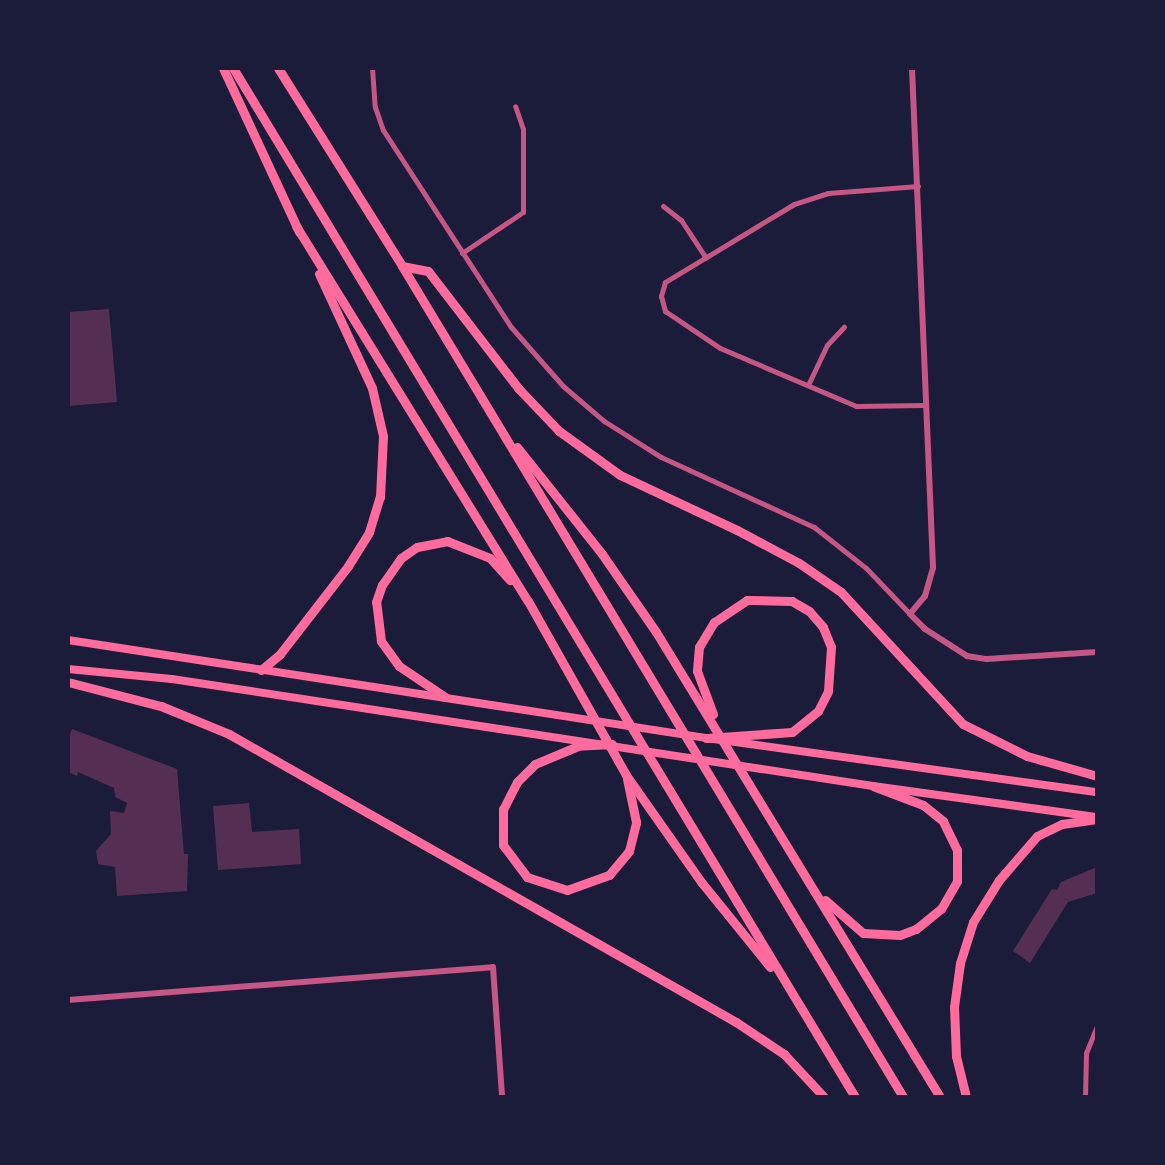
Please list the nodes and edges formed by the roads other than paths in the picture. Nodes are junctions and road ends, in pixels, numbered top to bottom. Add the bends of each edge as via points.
1 (223, 68) edge
2 (233, 68) edge
3 (278, 68) edge
4 (372, 68) edge
5 (912, 68) edge
6 (515, 106) dead end
7 (918, 186) junction
8 (663, 206) dead end
9 (296, 226) junction
10 (462, 253) junction
11 (706, 258) junction
12 (402, 266) junction
13 (844, 327) dead end
14 (808, 385) junction
15 (924, 405) junction
16 (491, 413) junction
17 (528, 601) junction
18 (910, 614) junction
19 (68, 640) edge
20 (1097, 652) edge
21 (68, 669) edge
22 (261, 670) junction
23 (68, 682) edge
24 (445, 697) junction
25 (719, 731) junction
26 (706, 738) junction
27 (578, 742) junction
28 (612, 744) joint
29 (626, 775) junction
30 (1097, 776) edge
31 (873, 786) junction
32 (1097, 792) edge
33 (1097, 818) edge
34 (797, 864) junction
35 (793, 995) junction
36 (68, 1000) edge
37 (1097, 1026) edge
38 (502, 1097) edge
39 (824, 1097) edge
40 (855, 1097) edge
41 (903, 1097) edge
42 (940, 1097) edge
43 (966, 1097) edge
44 (1085, 1097) edge

1 - 9 highway
2 - 35 highway
3 - 12 highway
4 - 10 street via 383,130
5 - 7 street
6 - 10 street via 523,129 523,212
7 - 11 street via 811,198
7 - 15 street
8 - 11 street via 681,220
9 - 17 highway
9 - 22 highway via 372,388 383,436 380,497 369,532 348,566 280,654
10 - 18 street via 511,327 563,386 604,421 661,457 814,527 866,568
11 - 14 street via 665,282 665,311 720,348
12 - 16 highway
12 - 30 highway via 428,271 519,389 559,431 620,475 737,530 841,592 963,724 1027,756
13 - 14 street via 827,345
14 - 15 street via 856,406
15 - 18 street via 933,568 925,596
16 - 25 highway via 602,554
16 - 41 highway
17 - 24 highway via 490,558 461,544 417,547 391,568 376,602 381,641 399,666
17 - 29 highway
18 - 20 street via 967,656
19 - 22 main road
21 - 27 main road via 172,679
22 - 24 main road
23 - 39 highway via 161,706 229,734 736,1022 784,1054
24 - 26 main road
25 - 26 highway via 697,671 699,647 714,622 747,600 792,601 809,611 831,647 828,691 818,711 792,732
25 - 34 highway
26 - 32 main road
27 - 28 highway
27 - 29 highway via 535,764 517,782 503,809 503,845 527,877 567,890 609,875 629,851 636,822
28 - 31 main road
29 - 35 highway via 702,883
31 - 33 main road
31 - 34 highway via 923,805 951,834 959,868 941,909 900,935 863,933 832,908
33 - 43 highway via 1062,824 1037,836 999,880 973,922 954,1007 956,1056
34 - 42 highway
35 - 40 highway
36 - 38 street via 493,967
37 - 44 street via 1086,1053

